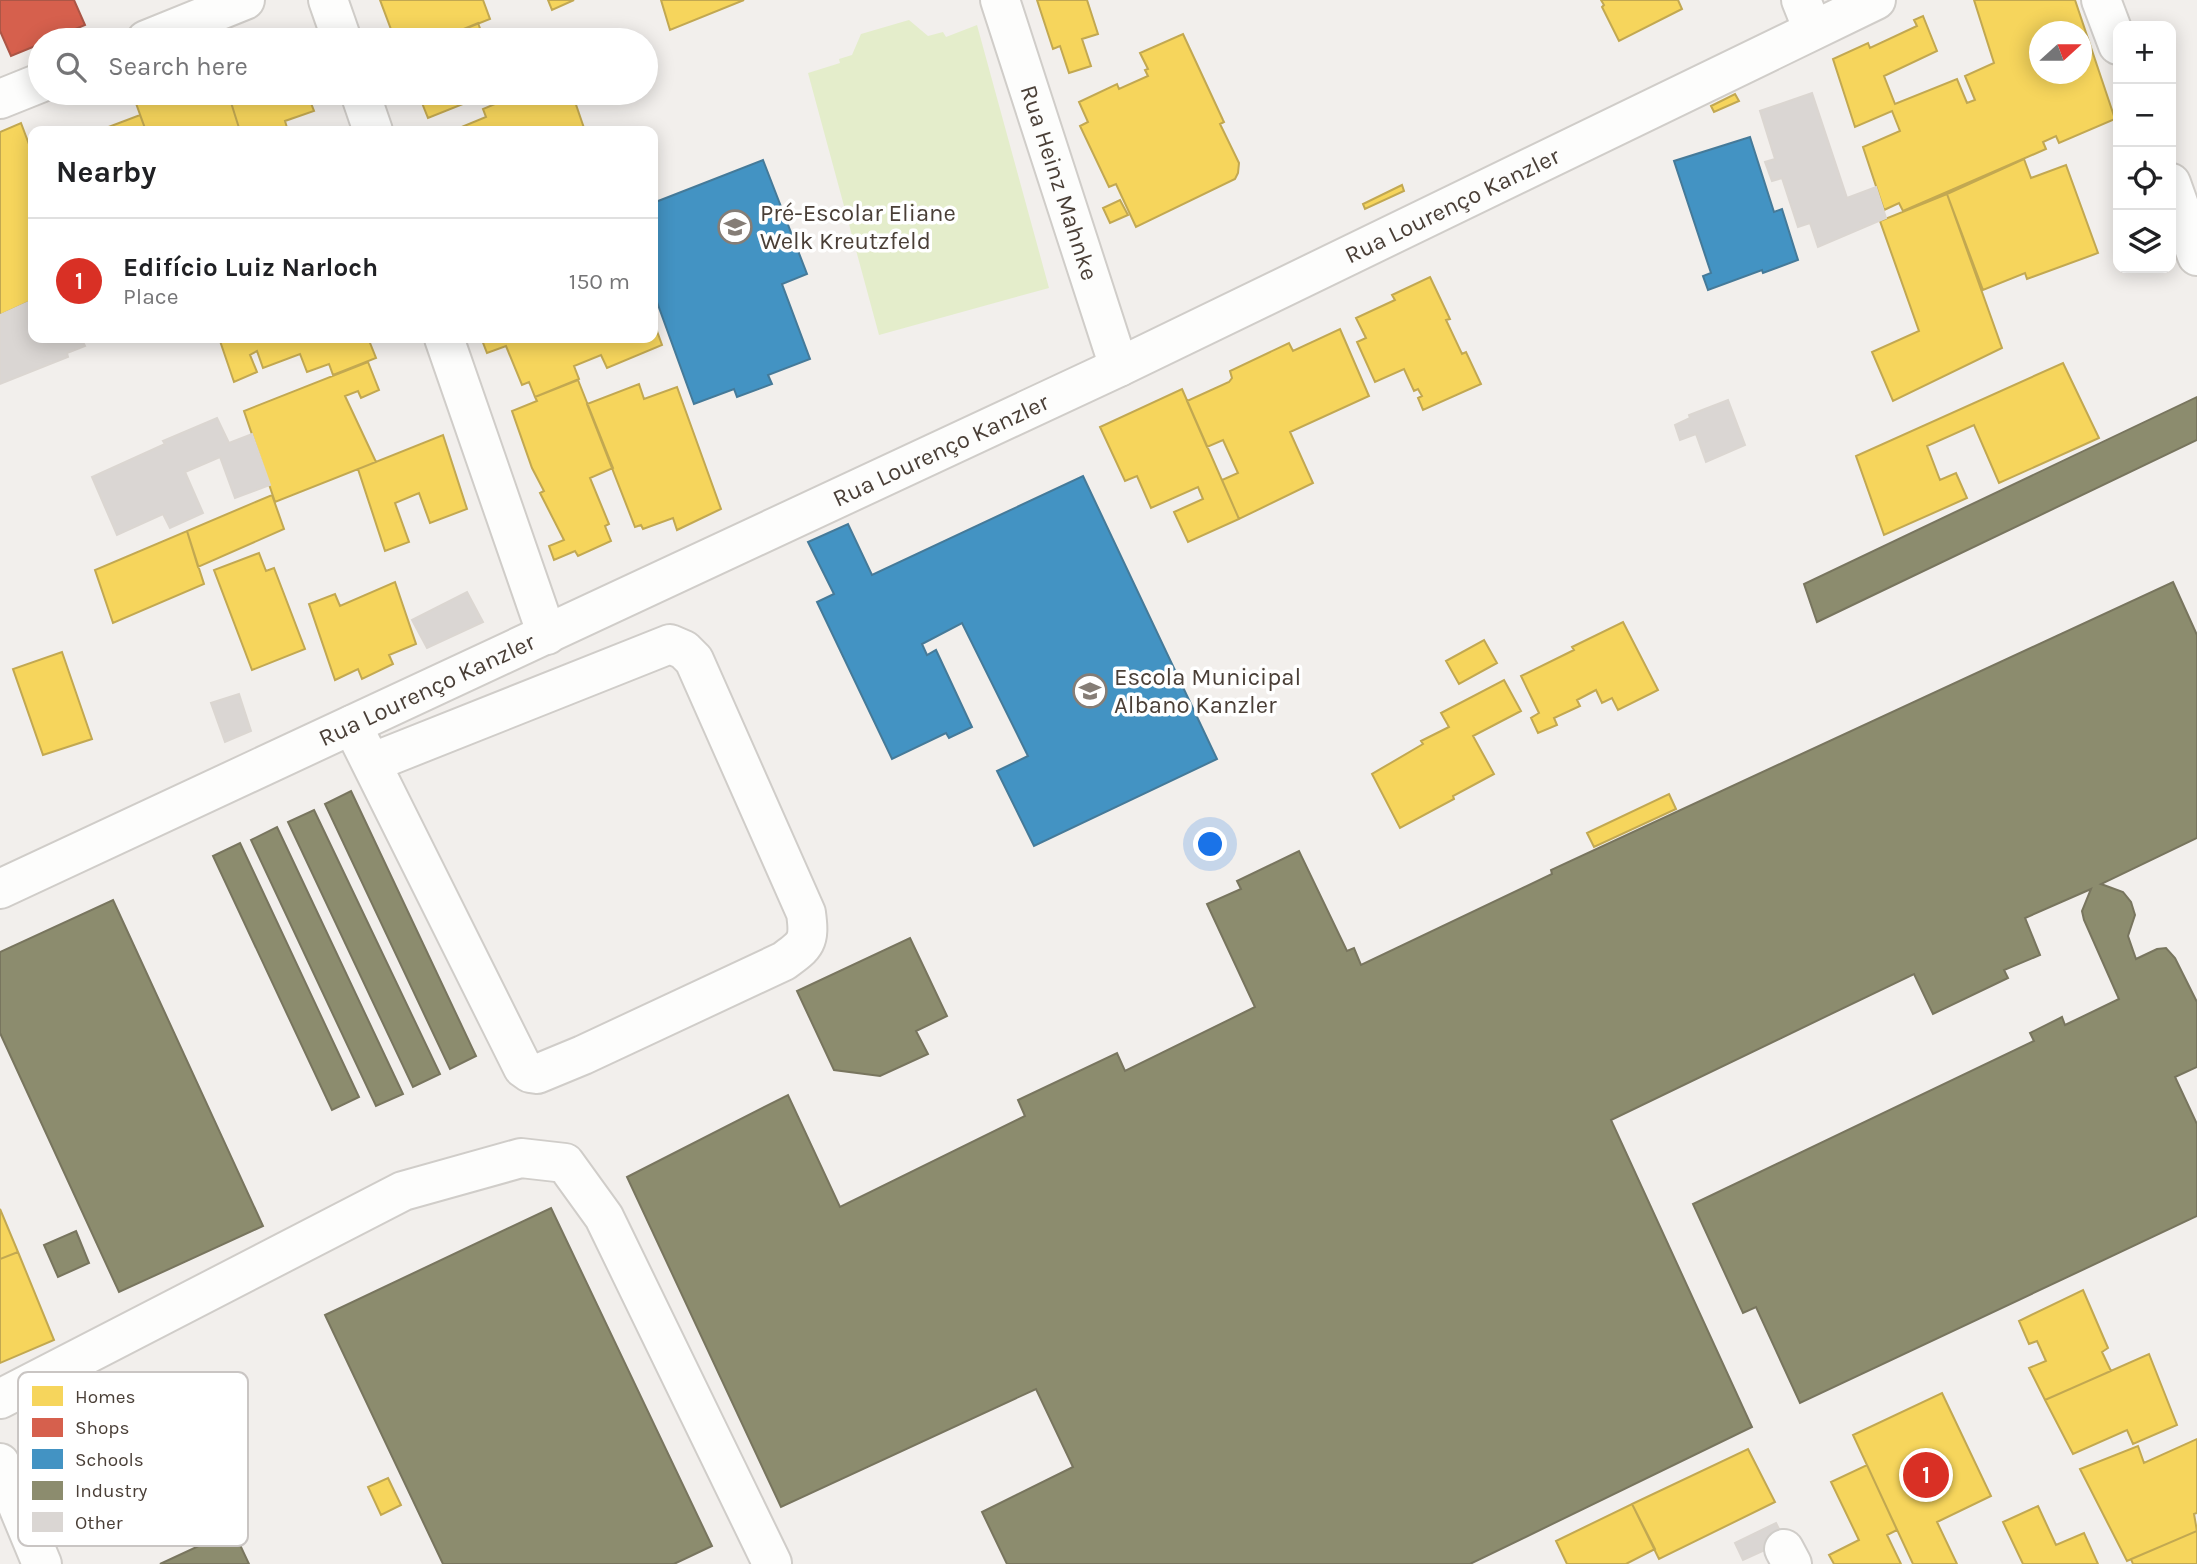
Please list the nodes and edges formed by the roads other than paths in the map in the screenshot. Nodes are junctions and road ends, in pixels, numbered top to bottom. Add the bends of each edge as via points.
1 (245, 0) edge
2 (328, 0) edge
3 (1000, 0) edge
4 (1876, 0) edge
5 (2101, 0) edge
6 (1807, 15) edge
7 (176, 28) edge
8 (338, 28) edge
9 (2113, 32) edge
10 (28, 88) edge
11 (0, 99) edge
12 (364, 105) edge
13 (371, 126) edge
14 (2176, 186) edge
15 (2176, 197) edge
16 (2197, 198) edge
17 (2197, 256) edge
18 (446, 343) edge
19 (1119, 367) junction
20 (547, 635) junction
21 (352, 725) junction
22 (371, 763) junction
23 (0, 889) edge
24 (52, 1372) edge
25 (18, 1390) edge
26 (0, 1399) edge
27 (0, 1463) edge
28 (18, 1505) edge
29 (35, 1546) edge
30 (772, 1563) edge
31 (43, 1564) edge

1 - 7 street
2 - 8 street
3 - 19 street, Rua Heinz Mahnke
4 - 6 street, Rua Lourenço Kanzler
5 - 9 street
6 - 19 street, Rua Lourenço Kanzler
10 - 11 street
12 - 13 street
14 - 16 street
15 - 17 street
18 - 20 street
19 - 20 street, Rua Lourenço Kanzler
20 - 21 street, Rua Lourenço Kanzler
21 - 22 street
21 - 23 street, Rua Lourenço Kanzler
22 - 22 street via 670,644 694,660 806,913 809,932 805,946 784,961 607,1044 530,1073 523,1068
24 - 30 street via 403,1191 521,1158 565,1163 604,1217
25 - 26 street
27 - 28 street
29 - 31 street

